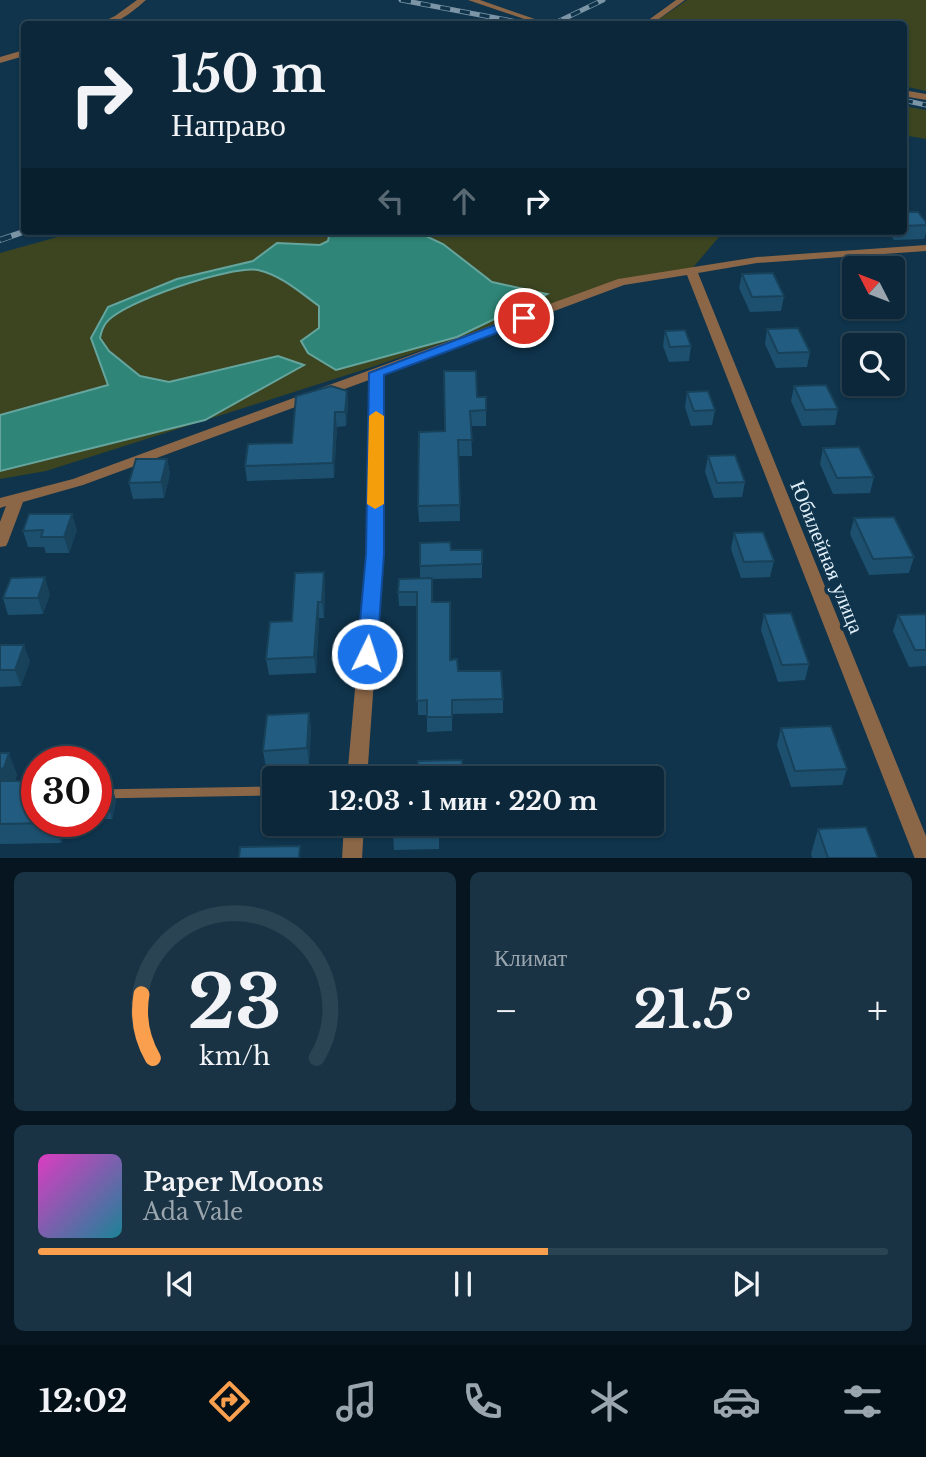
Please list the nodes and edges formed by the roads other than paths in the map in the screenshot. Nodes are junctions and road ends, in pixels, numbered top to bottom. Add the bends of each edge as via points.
1 (142, 0) edge
2 (472, 0) edge
3 (681, 0) edge
4 (110, 21) edge
5 (536, 21) edge
6 (651, 21) edge
7 (21, 54) edge
8 (0, 60) edge
9 (907, 86) edge
10 (926, 89) edge
11 (907, 94) edge
12 (926, 97) edge
13 (926, 248) edge
14 (691, 270) junction
15 (376, 373) junction
16 (8, 501) edge
17 (0, 542) edge
18 (358, 766) edge
19 (262, 791) edge
20 (112, 794) edge
21 (353, 836) edge
22 (352, 858) edge
23 (925, 858) edge

1 - 4 street
2 - 5 street
3 - 6 street
7 - 8 street
9 - 10 street
11 - 12 street
13 - 14 street via 836,252
14 - 15 street via 622,282
14 - 23 street, Юбилейная улица
15 - 16 street via 78,482
15 - 18 street via 375,554
16 - 17 street
19 - 20 lane
21 - 22 street

